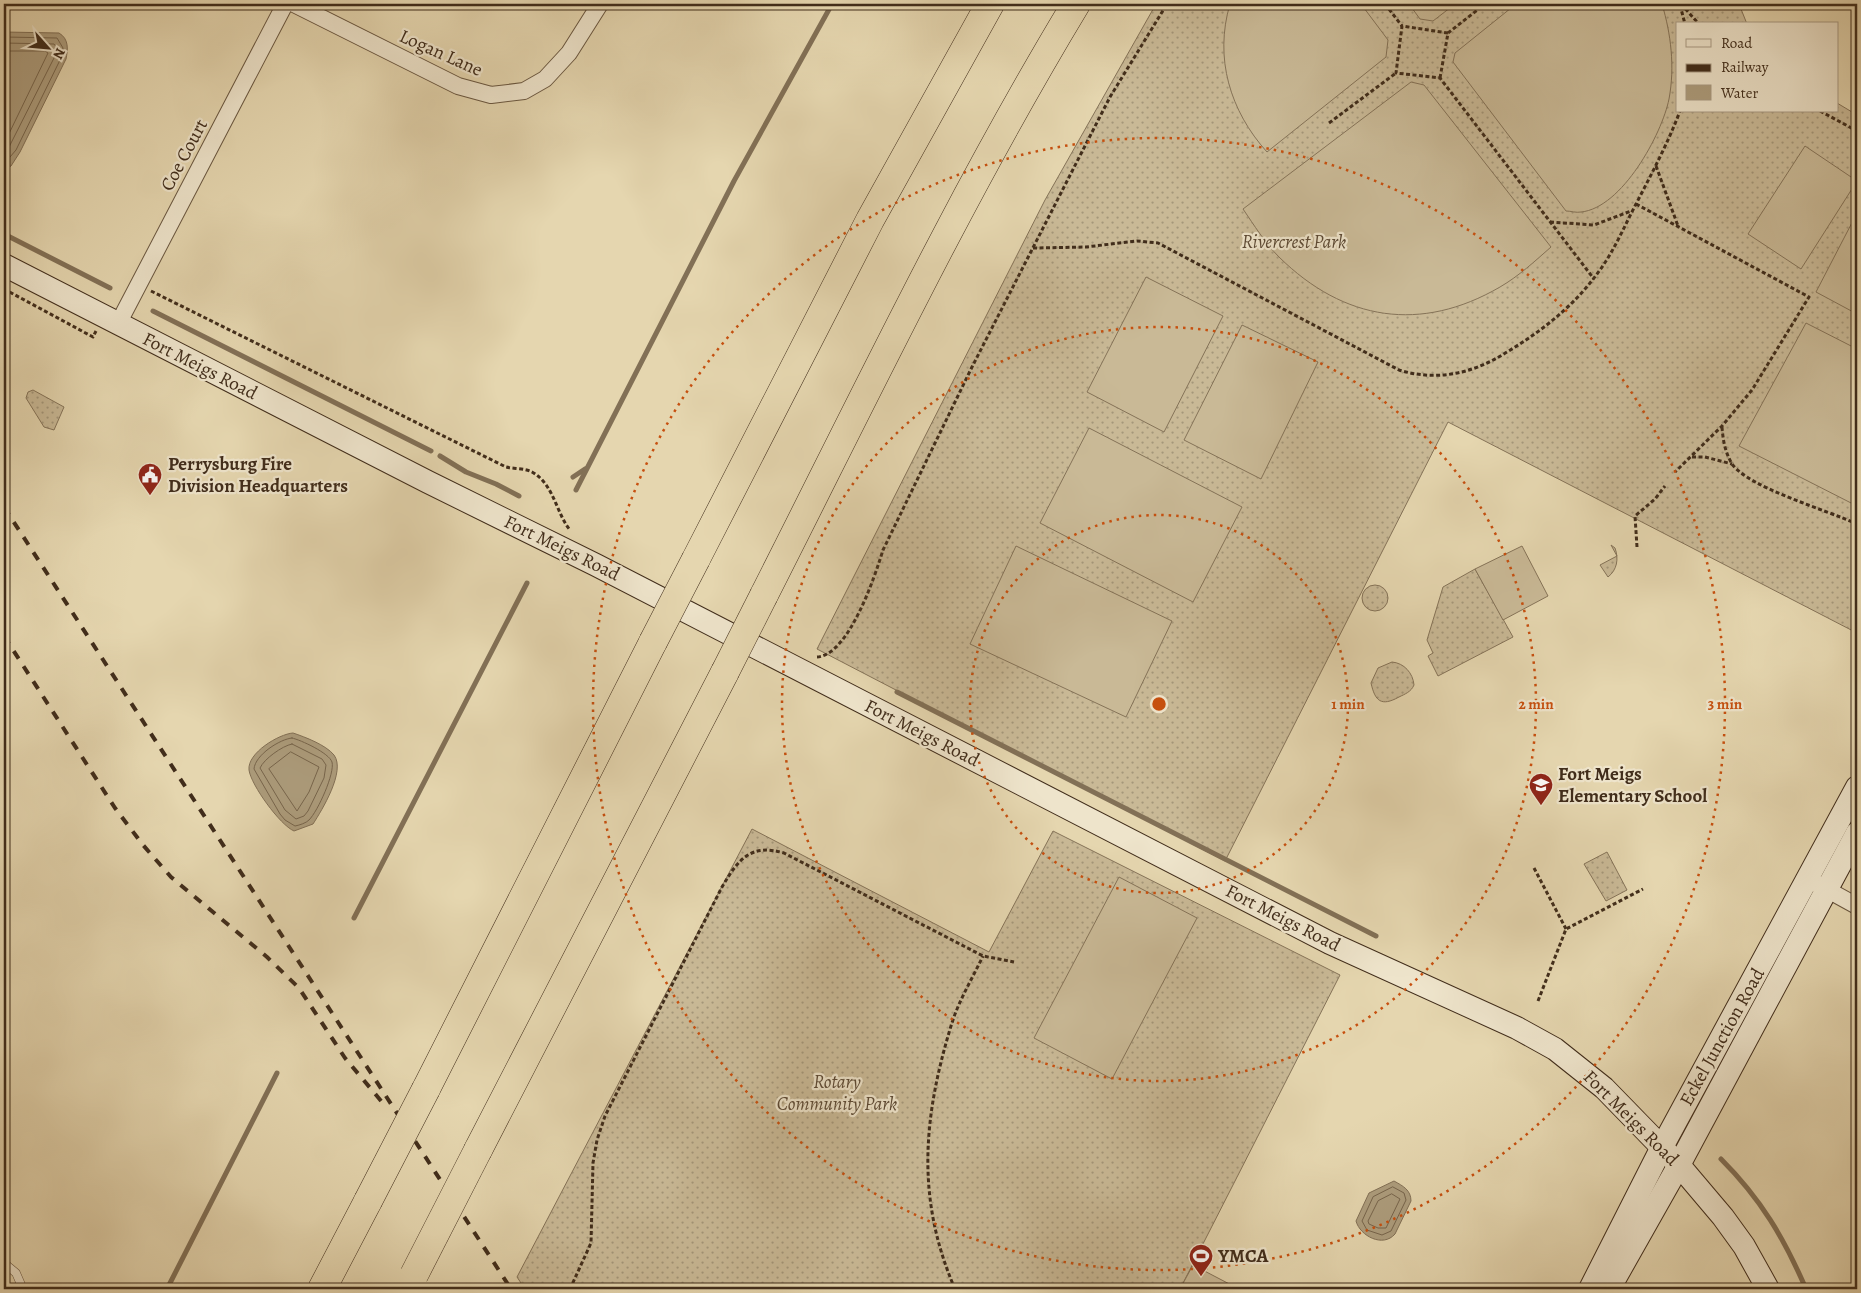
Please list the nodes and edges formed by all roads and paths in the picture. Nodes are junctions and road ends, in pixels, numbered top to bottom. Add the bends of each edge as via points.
1 (286, 4) edge
2 (294, 4) edge
3 (600, 4) edge
4 (990, 4) edge
5 (1076, 4) edge
6 (1167, 4) edge
7 (1385, 4) edge
8 (1485, 4) edge
9 (1680, 4) edge
10 (1684, 22) edge
11 (1697, 22) edge
12 (1402, 26) junction
13 (1448, 33) junction
14 (1396, 73) junction
15 (1440, 78) junction
16 (1680, 112) edge
17 (1822, 112) edge
18 (1329, 123) dead end
19 (1857, 131) edge
20 (1656, 165) junction
21 (1636, 204) junction
22 (1632, 211) junction
23 (1550, 222) junction
24 (1678, 226) junction
25 (1033, 248) junction
26 (4, 265) edge
27 (1594, 279) junction
28 (4, 288) edge
29 (149, 290) dead end
30 (118, 324) junction
31 (93, 337) dead end
32 (1722, 426) junction
33 (1692, 457) junction
34 (1733, 465) junction
35 (1675, 472) dead end
36 (1665, 486) dead end
37 (1857, 524) edge
38 (574, 533) dead end
39 (1637, 548) dead end
40 (811, 657) dead end
41 (1857, 787) edge
42 (1857, 833) edge
43 (1534, 868) dead end
44 (1818, 884) junction
45 (1643, 889) dead end
46 (1857, 906) edge
47 (1566, 929) junction
48 (982, 956) junction
49 (1014, 962) dead end
50 (1538, 1001) dead end
51 (1662, 1147) junction
52 (1679, 1166) junction
53 (4, 1263) edge
54 (411, 1282) edge
55 (23, 1289) edge
56 (322, 1289) edge
57 (570, 1289) edge
58 (955, 1289) edge
59 (1590, 1289) edge
60 (1609, 1289) edge
61 (1768, 1289) edge

1 - 30 street, Coe Court
2 - 3 street, Logan Lane via 458,86 492,95 524,91 545,79 569,53
4 - 56 highway, bridge via 870,220
5 - 54 highway, bridge via 931,266
6 - 25 path via 1110,97
7 - 12 path
8 - 13 path
9 - 10 path
9 - 11 path
12 - 13 path
12 - 14 path
13 - 15 path
14 - 15 path
14 - 18 path
15 - 23 path
16 - 20 path
17 - 19 path
20 - 21 path
20 - 24 path
21 - 22 path
21 - 24 path
22 - 23 path via 1594,225
22 - 27 path
23 - 27 path
24 - 32 path via 1809,297 1763,375
25 - 27 path via 1086,247 1137,241 1158,243 1399,370 1430,377 1464,373 1505,354 1558,318
25 - 40 path via 883,550 877,574 846,634 831,652
26 - 30 street, Fort Meigs Road
28 - 31 path
29 - 38 path via 506,467 531,472 543,481 562,519
30 - 51 street, Fort Meigs Road via 423,480 596,564 1330,943 1516,1028 1584,1070
32 - 33 path
32 - 34 path via 1724,446
33 - 34 path
33 - 35 path
34 - 37 path via 1750,480 1770,490
36 - 39 path via 1635,516
41 - 44 street, Eckel Junction Road
42 - 44 street, Eckel Junction Road
43 - 47 path
44 - 46 street
44 - 51 street, Eckel Junction Road
44 - 52 street, Eckel Junction Road
45 - 47 path
47 - 50 path
48 - 49 path
48 - 57 path via 784,853 755,851 742,858 722,887 605,1116 594,1163 591,1243
48 - 58 path via 951,1024 928,1127 926,1168 929,1198 937,1241
51 - 52 street, Fort Meigs Road
51 - 59 street, Eckel Junction Road
52 - 60 street, Eckel Junction Road
52 - 61 street, Fort Meigs Road via 1724,1217
53 - 55 lane via 16,1274

